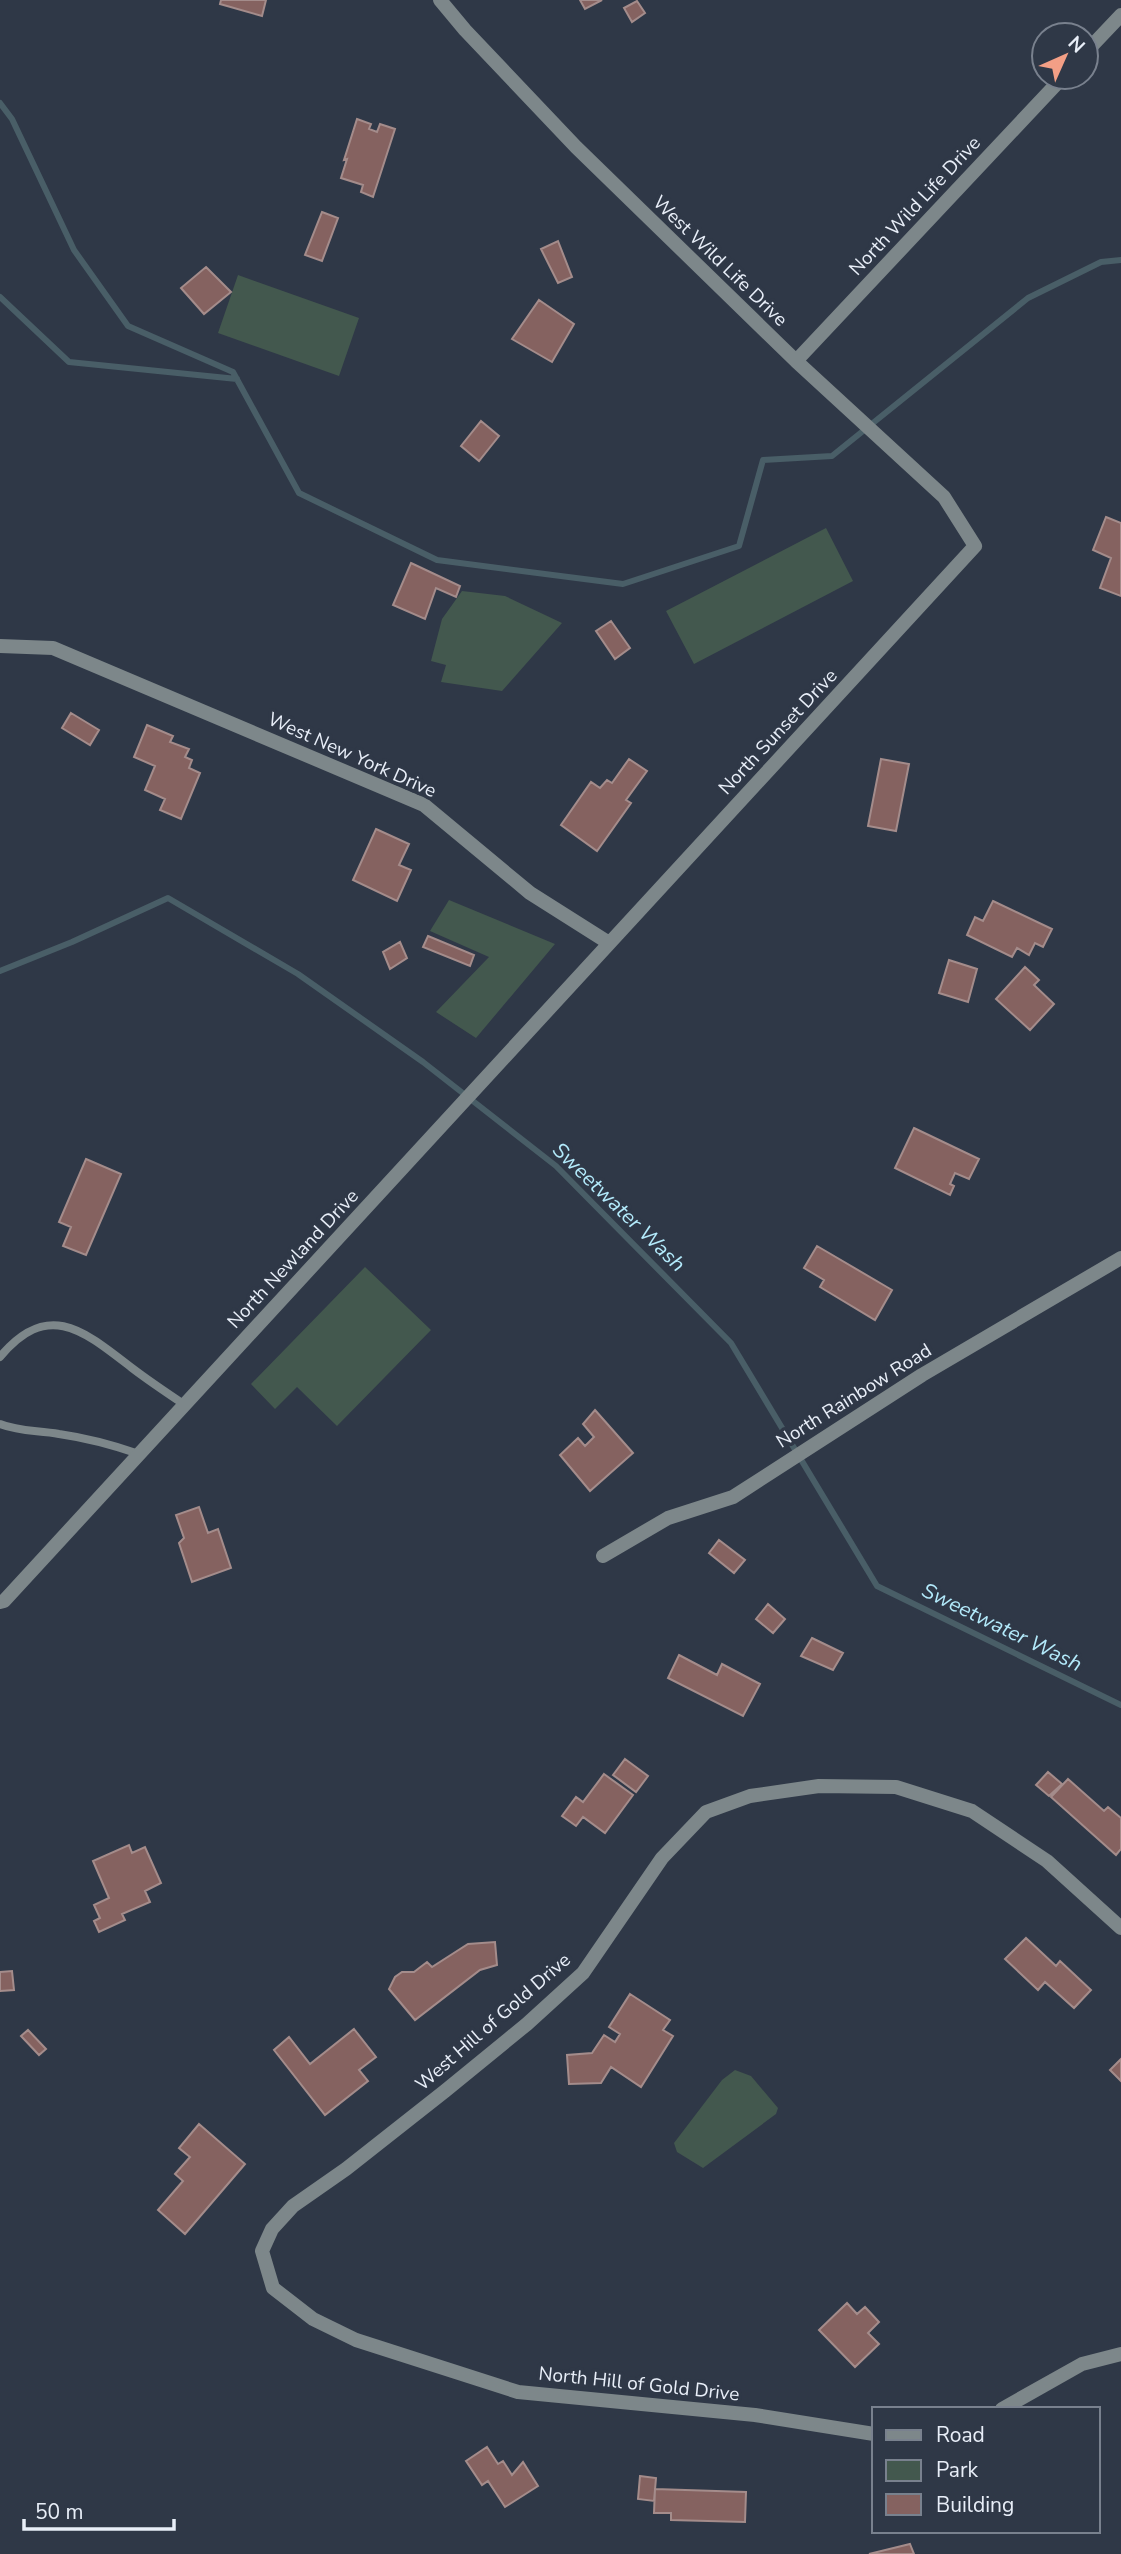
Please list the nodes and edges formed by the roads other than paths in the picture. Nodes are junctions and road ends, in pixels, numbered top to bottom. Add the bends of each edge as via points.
1 (440, 0) edge
2 (1121, 15) edge
3 (1100, 37) edge
4 (1050, 91) edge
5 (796, 361) junction
6 (975, 546) joint
7 (0, 646) edge
8 (609, 943) junction
9 (1121, 1258) edge
10 (0, 1357) edge
11 (185, 1405) junction
12 (0, 1424) edge
13 (139, 1454) junction
14 (603, 1556) dead end
15 (2, 1602) edge
16 (1121, 1928) edge
17 (1121, 2354) edge
18 (403, 2356) joint
19 (1006, 2407) edge
20 (872, 2434) edge

1 - 5 street, West Wild Life Drive via 576,147
2 - 3 street
4 - 5 street, North Wild Life Drive
5 - 6 street, West Wild Life Drive via 944,497
6 - 8 street, North Sunset Drive
7 - 8 street, West New York Drive via 53,648 425,805 530,893
8 - 11 street, North Newland Drive
9 - 14 street, North Rainbow Road via 922,1375 733,1497 668,1518
10 - 11 lane via 30,1329 46,1325 77,1329
11 - 13 street, North Newland Drive
12 - 13 lane
13 - 15 street, North Newland Drive
16 - 18 street, West Hill of Gold Drive via 1046,1861 972,1811 896,1787 819,1786 750,1796 706,1812 662,1858 583,1973 527,2024 293,2206 272,2228 262,2251 273,2288 313,2319
17 - 19 street via 1082,2364
18 - 20 street, North Hill of Gold Drive via 518,2392 755,2415

